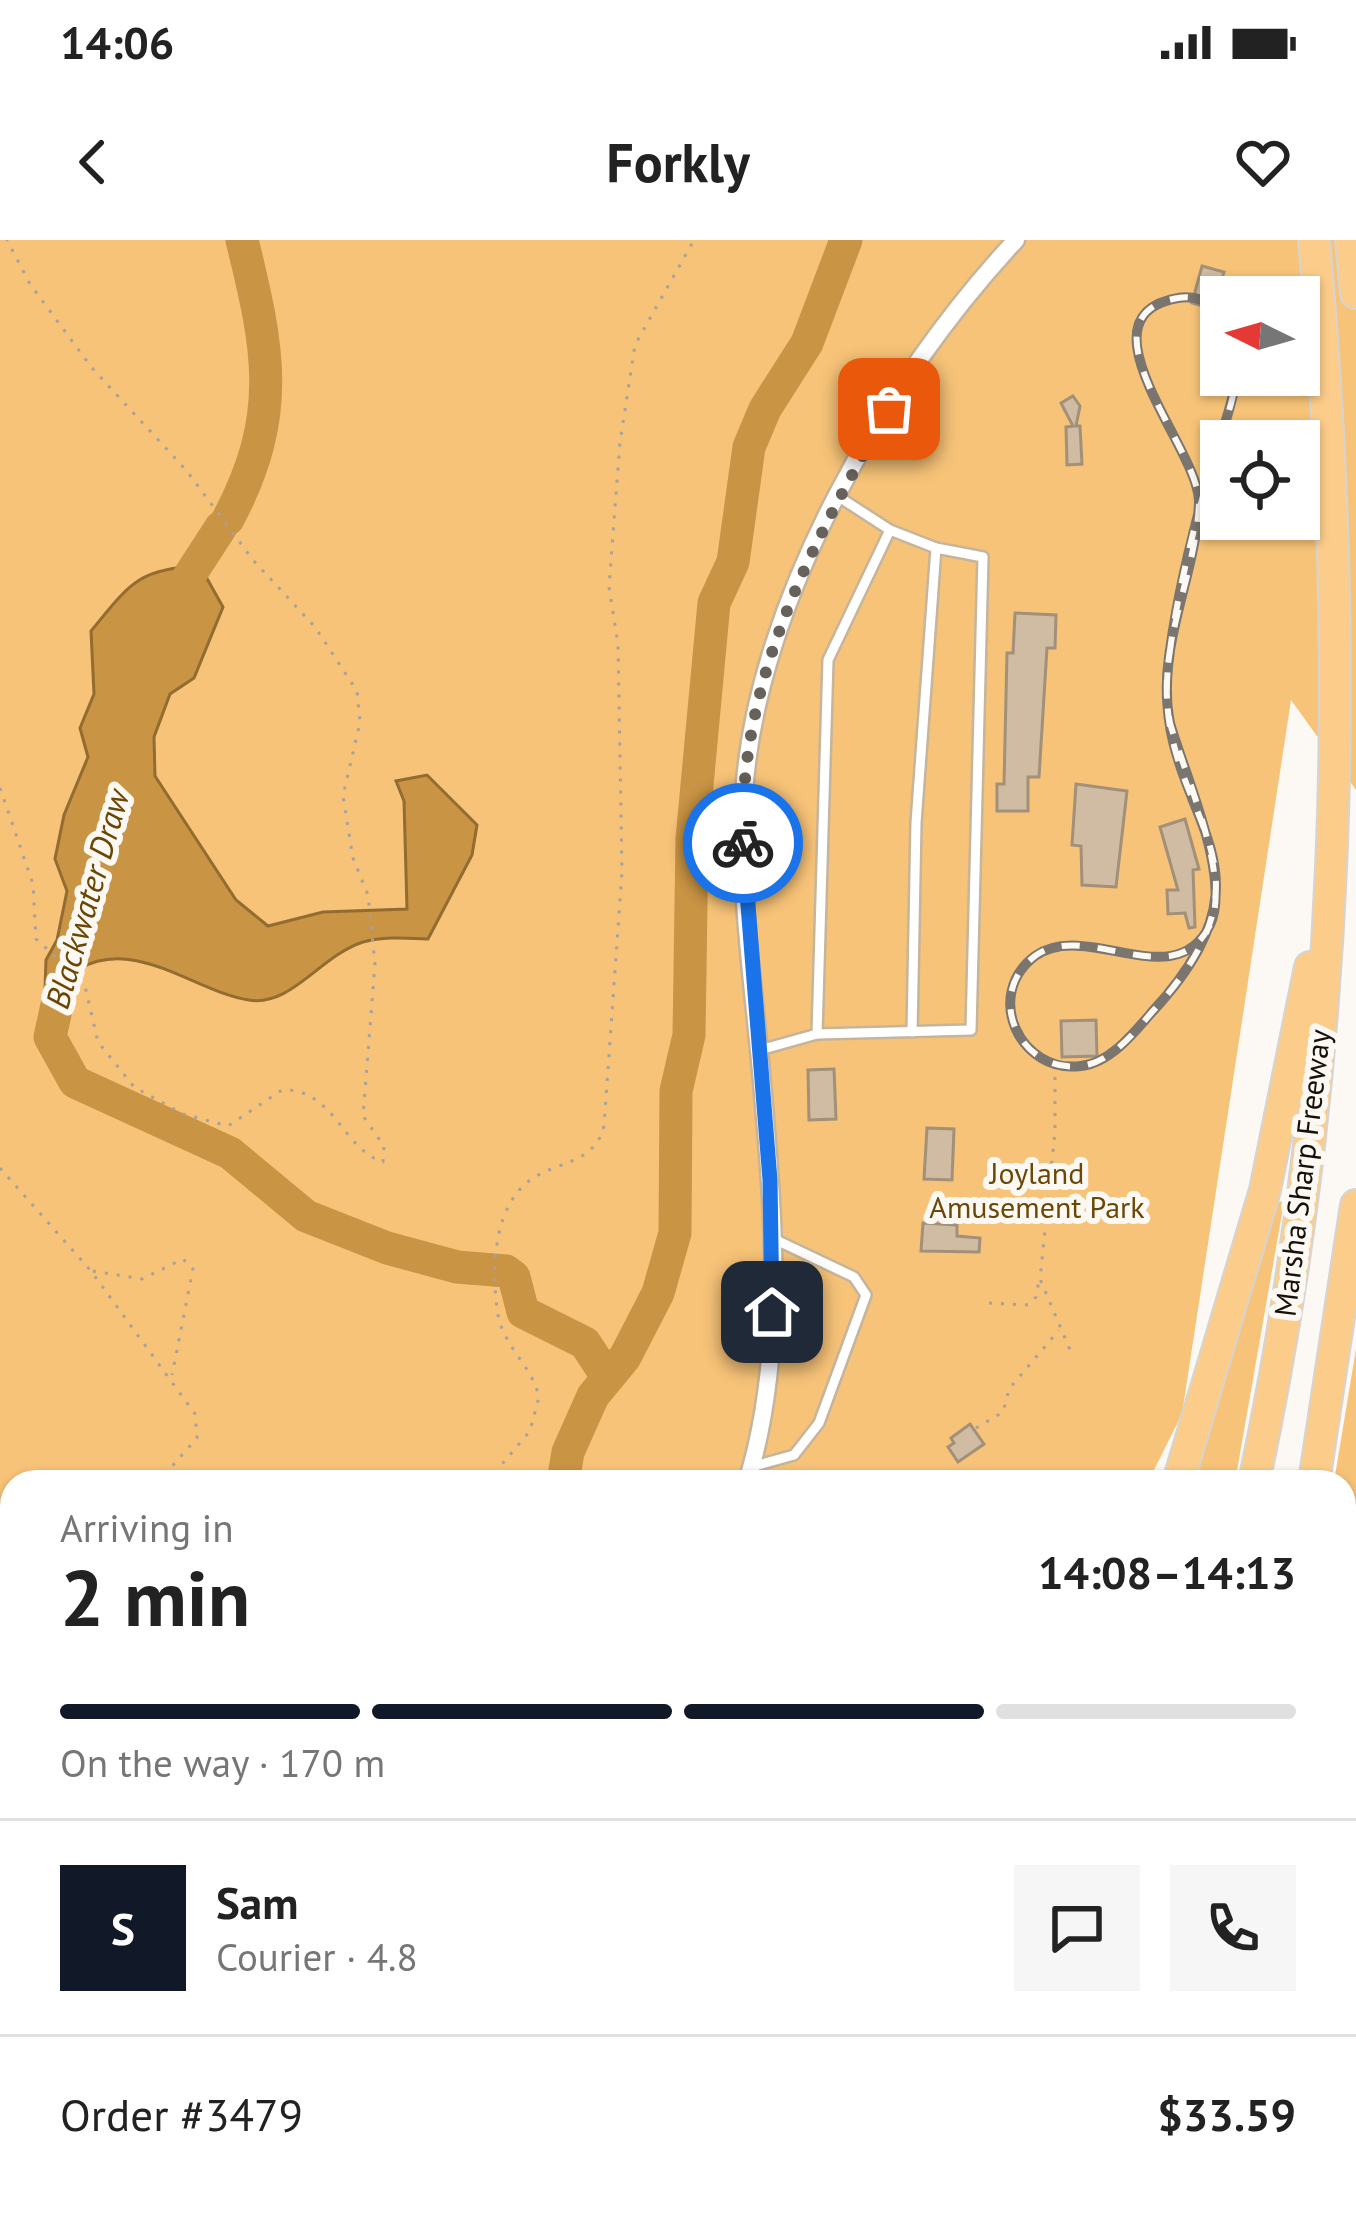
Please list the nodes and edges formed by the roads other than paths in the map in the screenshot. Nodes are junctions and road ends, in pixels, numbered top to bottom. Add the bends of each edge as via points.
1 (1016, 240) edge
2 (1314, 240) edge
3 (1352, 240) edge
4 (1356, 293) edge
5 (839, 497) junction
6 (890, 530) junction
7 (936, 548) junction
8 (1331, 862) junction
9 (913, 1032) junction
10 (817, 1034) junction
11 (760, 1050) junction
12 (1356, 1205) edge
13 (772, 1238) junction
14 (750, 1470) edge
15 (758, 1470) edge
16 (1182, 1470) edge
17 (1256, 1470) edge
18 (1316, 1470) edge

1 - 5 street via 926,349
2 - 8 highway via 1337,557
3 - 4 highway
5 - 6 lane
5 - 11 street via 785,605 749,745 744,871
6 - 7 lane
6 - 10 lane via 828,660
7 - 9 lane via 916,824
7 - 9 lane via 983,557 971,1030
8 - 16 highway via 1265,1190
8 - 17 highway, Marsha Sharp Freeway via 1300,1228
9 - 10 lane
10 - 11 lane
11 - 13 street
12 - 18 highway, Marsha Sharp Freeway
13 - 14 street via 769,1371
13 - 15 lane via 854,1277 866,1295 819,1423 794,1455

